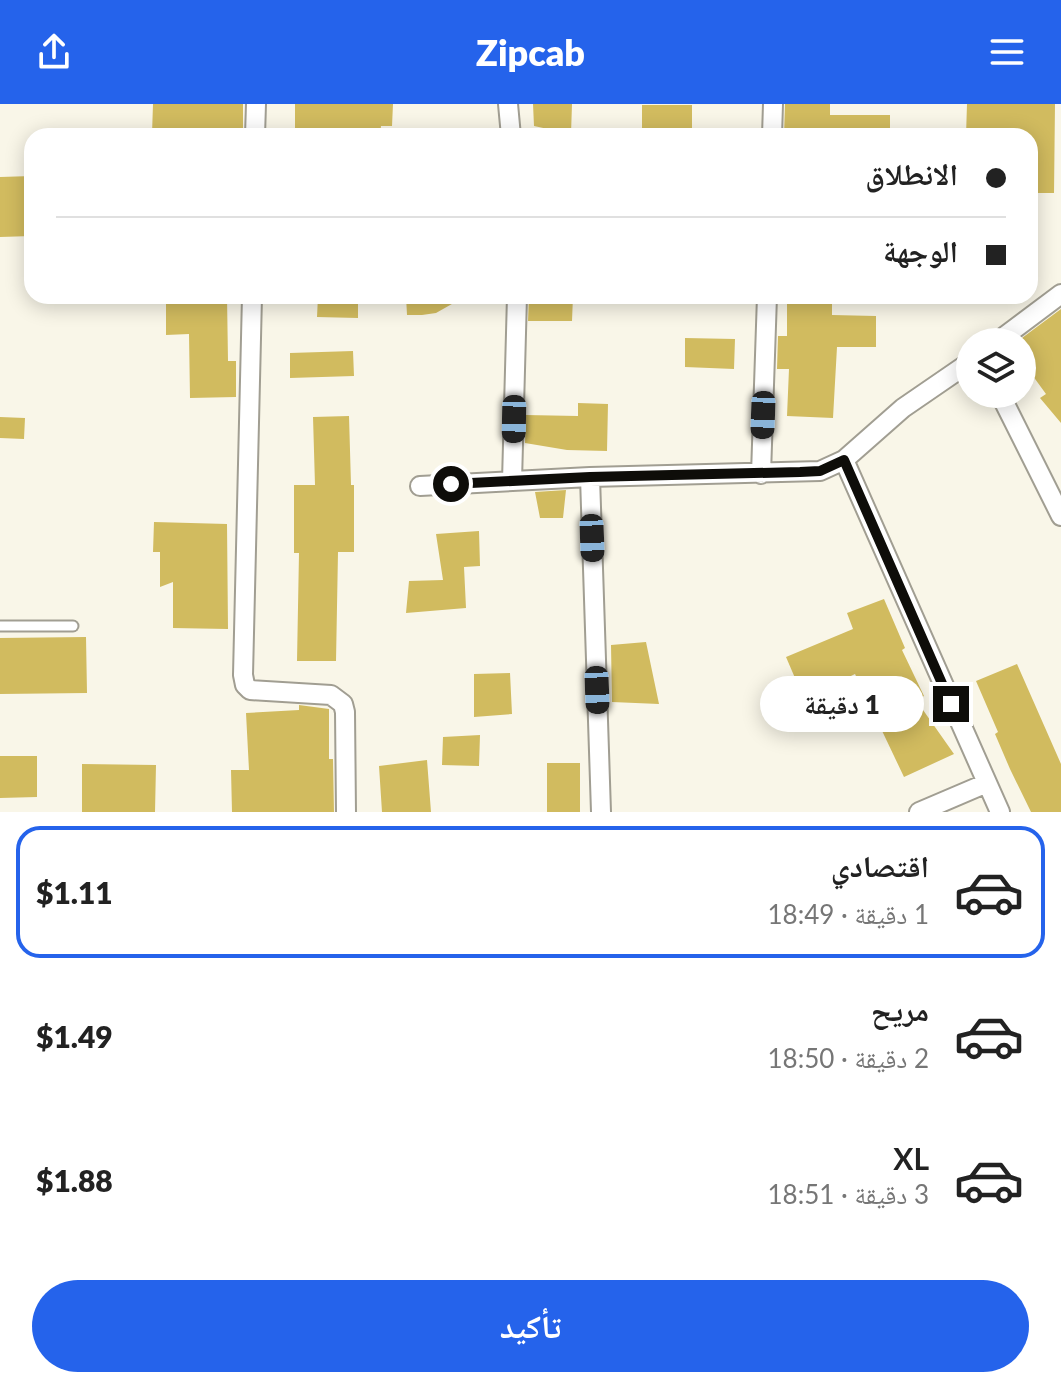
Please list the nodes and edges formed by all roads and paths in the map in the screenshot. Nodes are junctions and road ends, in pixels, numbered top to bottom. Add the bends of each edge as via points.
1 (256, 104) edge
2 (508, 104) edge
3 (773, 104) edge
4 (255, 128) edge
5 (510, 128) edge
6 (772, 128) edge
7 (1061, 294) edge
8 (252, 304) edge
9 (517, 304) edge
10 (767, 304) edge
11 (1016, 328) edge
12 (956, 372) edge
13 (1007, 408) edge
14 (844, 460) junction
15 (761, 474) junction
16 (590, 477) junction
17 (512, 481) junction
18 (420, 486) dead end
19 (1061, 516) edge
20 (0, 626) edge
21 (73, 626) dead end
22 (987, 783) junction
23 (346, 812) edge
24 (601, 812) edge
25 (919, 812) edge
26 (1000, 812) edge

1 - 4 street
2 - 5 street
3 - 6 street
7 - 11 street
8 - 23 street via 243,675 250,690 331,695 343,704
9 - 17 street
10 - 15 street
12 - 14 street via 903,408
13 - 19 street
14 - 15 street via 820,471
14 - 22 street
15 - 16 street
16 - 17 street
16 - 24 street
17 - 18 street
20 - 21 lane
22 - 25 street
22 - 26 street

